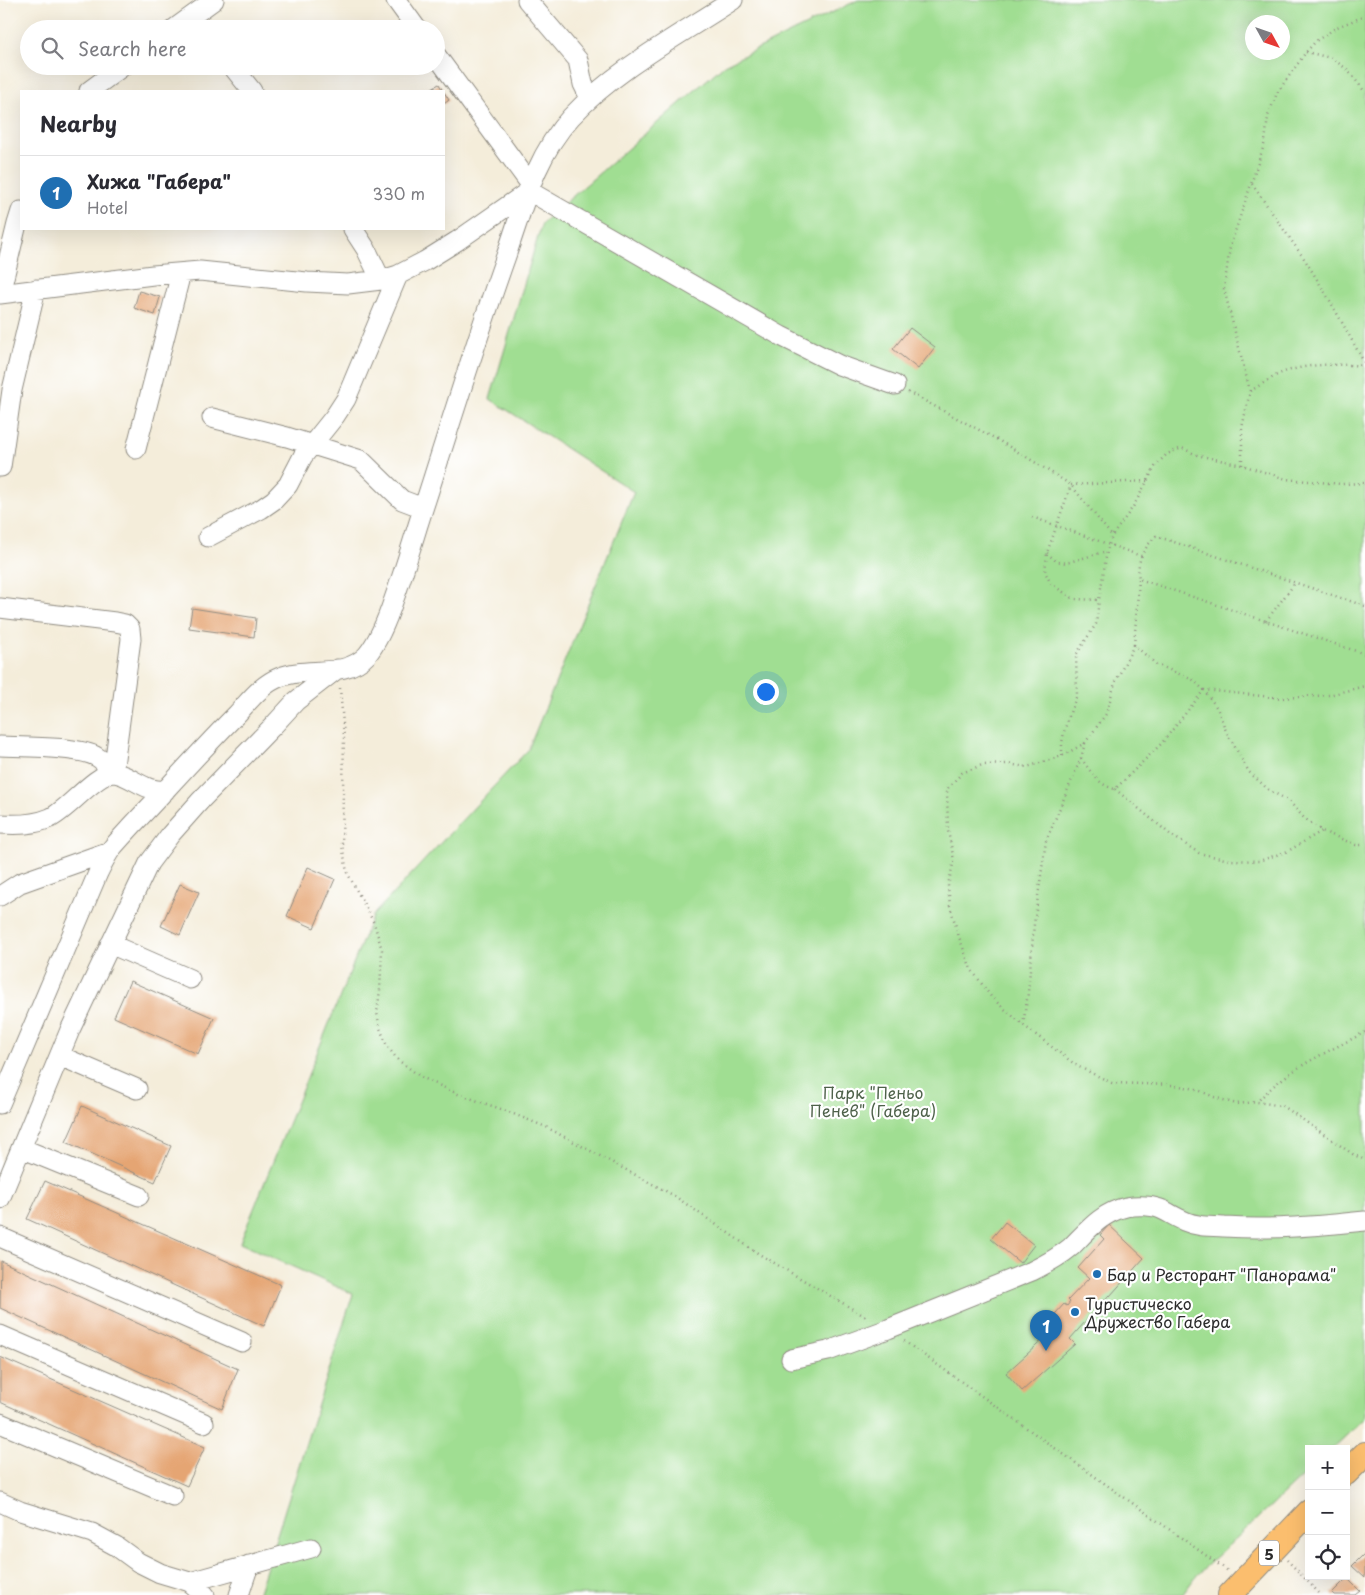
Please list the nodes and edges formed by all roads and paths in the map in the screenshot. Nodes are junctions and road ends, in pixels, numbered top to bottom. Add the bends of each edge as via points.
1 (214, 0) edge
2 (396, 0) edge
3 (527, 0) edge
4 (733, 0) edge
5 (1365, 16) edge
6 (199, 20) edge
7 (410, 20) edge
8 (1306, 52) junction
9 (445, 68) edge
10 (111, 75) edge
11 (239, 75) edge
12 (90, 90) edge
13 (251, 90) edge
14 (1365, 92) edge
15 (590, 98) junction
16 (1252, 184) junction
17 (530, 188) junction
18 (20, 214) edge
19 (354, 230) edge
20 (181, 273) junction
21 (390, 277) junction
22 (36, 289) junction
23 (0, 294) edge
24 (1365, 365) edge
25 (895, 385) joint
26 (1250, 391) junction
27 (212, 418) dead end
28 (311, 446) junction
29 (136, 449) dead end
30 (1242, 465) junction
31 (1, 468) edge
32 (1147, 481) junction
33 (1365, 483) edge
34 (1071, 486) junction
35 (423, 508) junction
36 (1032, 517) dead end
37 (1056, 526) junction
38 (1112, 536) junction
39 (208, 537) dead end
40 (1109, 544) junction
41 (1107, 551) junction
42 (1046, 553) junction
43 (1141, 556) junction
44 (1139, 579) junction
45 (1295, 583) junction
46 (1099, 600) junction
47 (1365, 606) edge
48 (0, 608) edge
49 (1266, 621) junction
50 (1134, 645) junction
51 (1365, 654) edge
52 (338, 669) junction
53 (1365, 686) edge
54 (1204, 690) junction
55 (1085, 743) junction
56 (0, 746) edge
57 (1062, 756) junction
58 (1081, 758) junction
59 (113, 773) junction
60 (1115, 789) junction
61 (165, 791) junction
62 (0, 824) edge
63 (1322, 831) junction
64 (1365, 844) edge
65 (110, 850) junction
66 (0, 896) edge
67 (110, 944) junction
68 (190, 979) dead end
69 (1023, 1024) junction
70 (1365, 1032) edge
71 (60, 1056) junction
72 (137, 1089) dead end
73 (1257, 1102) junction
74 (0, 1104) edge
75 (21, 1148) junction
76 (1365, 1160) edge
77 (139, 1196) dead end
78 (0, 1199) edge
79 (1365, 1222) edge
80 (0, 1237) edge
81 (888, 1329) junction
82 (0, 1335) edge
83 (242, 1342) dead end
84 (791, 1359) dead end
85 (0, 1423) edge
86 (204, 1423) dead end
87 (1365, 1454) edge
88 (1350, 1469) edge
89 (173, 1496) dead end
90 (0, 1502) edge
91 (1305, 1516) edge
92 (1274, 1547) junction
93 (311, 1548) dead end
94 (249, 1565) junction
95 (190, 1582) junction
96 (1236, 1588) edge
97 (204, 1595) edge
98 (239, 1595) edge
99 (1321, 1595) edge

1 - 6 street
2 - 7 street
3 - 15 street via 578,60
4 - 15 street
5 - 8 path via 1338,27 1316,41
8 - 14 path via 1331,58 1348,69
8 - 16 path via 1277,93 1268,116 1265,142
9 - 17 street
10 - 12 street
11 - 13 street
15 - 17 street via 554,138 541,158
16 - 24 path via 1305,260
16 - 26 path via 1230,247 1224,289
17 - 21 street via 457,241
17 - 25 street via 781,336 839,365
17 - 35 street
18 - 23 street
19 - 21 street
20 - 21 street via 200,271 348,284
20 - 22 street
20 - 29 street
21 - 28 street via 346,399
22 - 23 street
22 - 31 street via 12,390
24 - 26 path via 1312,365 1283,372
25 - 34 path via 1033,460
26 - 30 path via 1242,428
27 - 28 street
28 - 35 street via 361,460 402,500
28 - 39 street via 288,485 274,500
30 - 32 path via 1197,455 1182,448 1167,454
30 - 33 path via 1286,478 1341,484
32 - 34 path
32 - 38 path
34 - 37 path
34 - 38 path
35 - 52 street via 392,607 376,641 355,665
36 - 37 path
37 - 40 path
37 - 42 path
38 - 40 path
40 - 41 path
40 - 43 path
41 - 42 path via 1066,563 1056,561
41 - 46 path
42 - 46 path via 1046,572 1051,584 1074,599
43 - 44 path via 1137,569
43 - 45 path via 1156,536
44 - 49 path
44 - 50 path
45 - 47 path
45 - 49 path
46 - 57 path via 1096,624 1076,655 1077,695 1064,732
48 - 59 street via 115,622 130,629
49 - 51 path
50 - 54 path via 1156,664 1193,680
50 - 55 path via 1115,683 1106,714
52 - 61 street via 281,676 265,685
52 - 67 street via 296,701 170,835 149,863
52 - 81 path via 344,736 342,845 347,872 374,923 382,950 377,1013 387,1046 398,1060 421,1077 546,1128 673,1196 759,1254
53 - 54 path via 1329,695 1282,698
54 - 60 path via 1162,743
54 - 63 path via 1217,708 1249,772 1270,791 1288,800 1304,818
55 - 57 path
55 - 58 path
56 - 59 street via 81,751 100,758
57 - 69 path via 1027,767 982,765 962,773 947,789 948,831 954,860 948,885 959,937 972,969 992,998
58 - 60 path via 1105,787
58 - 69 path via 1046,841
59 - 61 street via 150,789
59 - 62 street via 103,777 51,818 31,824
60 - 63 path via 1171,835 1199,853 1229,860 1259,861 1288,851
61 - 65 street
63 - 64 path via 1356,845
65 - 66 street via 20,883
65 - 74 street
67 - 68 street
67 - 71 street
69 - 73 path via 1077,1066 1112,1083 1174,1085 1196,1089 1236,1104
70 - 73 path via 1288,1074
71 - 72 street
71 - 75 street
73 - 76 path via 1283,1106
75 - 77 street
75 - 78 street
79 - 81 street via 1241,1228 1197,1225 1179,1220 1162,1209 1126,1207 1104,1216 1053,1261
80 - 83 street
81 - 84 street via 828,1351
81 - 96 path
82 - 86 street
85 - 89 street
87 - 88 main road
90 - 95 street via 92,1533 160,1573
91 - 92 main road, 5
92 - 96 main road, 5
92 - 99 path
93 - 94 street
94 - 95 street
94 - 98 street
95 - 97 street

